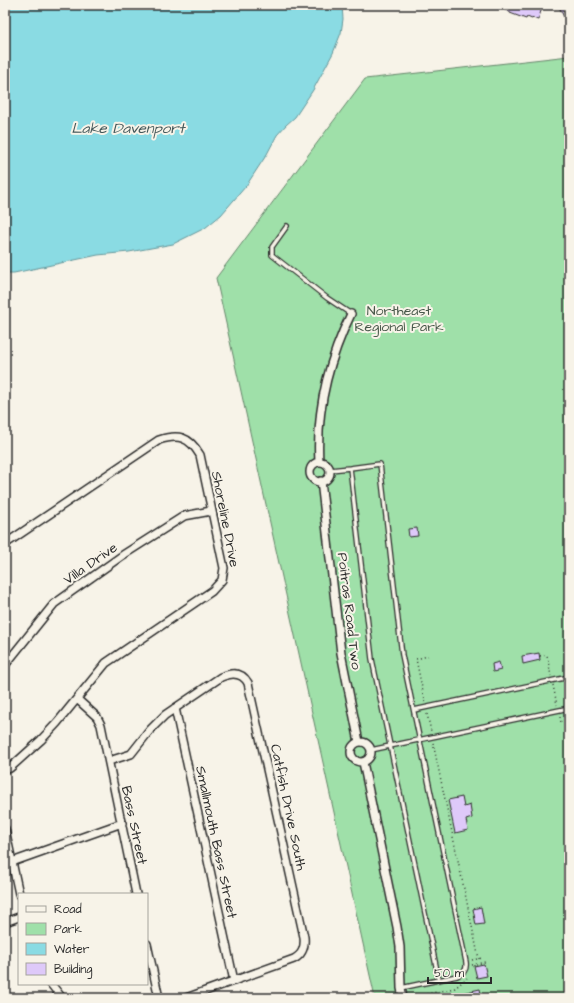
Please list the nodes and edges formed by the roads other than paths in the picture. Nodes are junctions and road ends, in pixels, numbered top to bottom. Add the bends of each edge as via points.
1 (287, 226) dead end
2 (351, 314) joint
3 (319, 462) junction
4 (350, 468) junction
5 (330, 470) junction
6 (321, 481) junction
7 (211, 511) junction
8 (5, 544) edge
9 (5, 665) edge
10 (569, 677) edge
11 (77, 699) junction
12 (175, 708) junction
13 (569, 708) edge
14 (414, 710) junction
15 (420, 740) junction
16 (359, 742) junction
17 (390, 746) junction
18 (371, 750) junction
19 (108, 761) junction
20 (363, 762) junction
21 (5, 770) edge
22 (122, 823) junction
23 (5, 829) edge
24 (12, 862) junction
25 (19, 893) edge
26 (136, 893) edge
27 (18, 917) edge
28 (5, 922) edge
29 (148, 948) edge
30 (439, 980) junction
31 (234, 981) junction
32 (52, 985) edge
33 (400, 988) junction
34 (62, 998) edge
35 (159, 998) edge
36 (186, 998) edge
37 (397, 998) edge
38 (403, 998) edge

1 - 2 lane via 272,247 272,255
2 - 3 street, Poitras Road Two via 325,382 319,422
3 - 5 street via 325,463
3 - 6 street, Poitras Road Two via 313,464 310,473 314,479
4 - 5 lane
4 - 14 lane via 380,464 402,655
4 - 17 lane via 372,659
5 - 6 street via 328,477
6 - 16 street, Poitras Road Two via 341,653
7 - 8 street, Shoreline Drive via 200,455 185,439 172,436 159,440
7 - 9 street, Villa Drive via 184,516 54,604
7 - 11 street, Shoreline Drive via 224,568 222,580 212,591 106,662
10 - 14 lane
11 - 19 street, Bass Street via 99,720
11 - 21 street, Shoreline Drive via 41,740
12 - 19 street via 150,730 130,754
12 - 31 street, Smallmouth Bass Street
12 - 31 street, Catfish Drive South via 221,677 238,674 246,679 304,937 303,951 294,959
13 - 15 lane
14 - 15 lane
15 - 17 lane
15 - 30 lane via 466,962 462,974
16 - 18 street via 368,745
16 - 20 street, Poitras Road Two via 352,748 352,754 355,760
17 - 18 lane
17 - 30 lane
18 - 20 street via 368,760
19 - 22 street, Bass Street
20 - 33 street, Poitras Road Two via 397,927 400,946
22 - 24 street
22 - 26 street, Bass Street
23 - 24 street
24 - 25 street
27 - 28 street
29 - 35 street
30 - 33 lane
31 - 36 street
32 - 34 street
33 - 37 street, Poitras Road Two
33 - 38 street, Poitras Road Two

